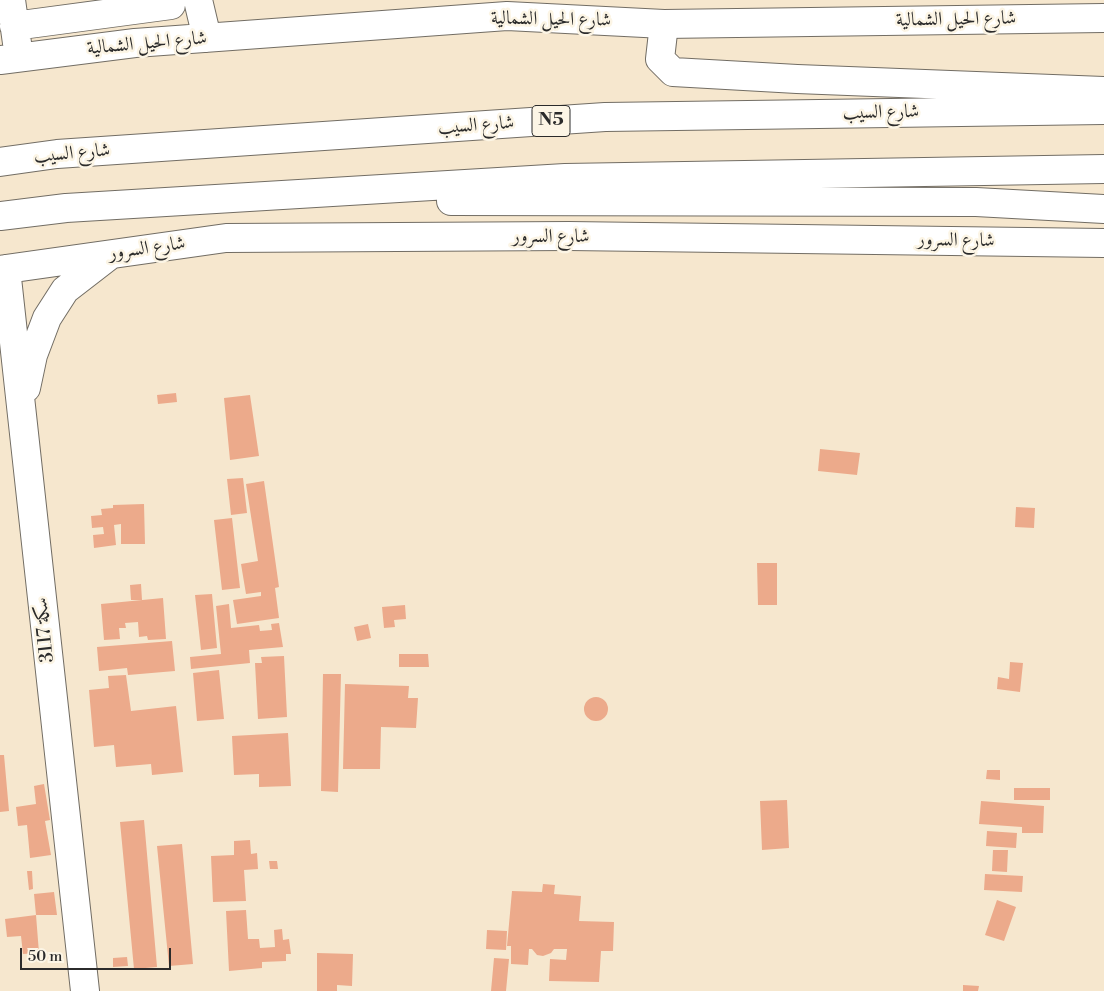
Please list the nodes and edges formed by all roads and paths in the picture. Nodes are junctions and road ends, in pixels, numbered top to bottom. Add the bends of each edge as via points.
1 (198, 0) edge
2 (171, 3) edge
3 (507, 8) edge
4 (966, 10) edge
5 (13, 13) edge
6 (1104, 18) edge
7 (664, 24) junction
8 (207, 38) junction
9 (175, 41) junction
10 (9, 59) edge
11 (1104, 91) edge
12 (1104, 110) edge
13 (0, 162) edge
14 (1104, 169) edge
15 (306, 193) junction
16 (1104, 209) edge
17 (0, 216) edge
18 (1104, 242) edge
19 (110, 254) junction
20 (3, 269) edge
21 (8, 343) edge
22 (21, 406) junction
23 (84, 991) edge

1 - 8 main road
2 - 5 main road
2 - 9 main road
3 - 7 main road, شارع الحيل الشمالية
3 - 8 main road, شارع الحيل الشمالية
4 - 6 main road, شارع الحيل الشمالية
4 - 7 main road, شارع الحيل الشمالية
5 - 10 main road
7 - 11 main road via 660,59 673,72 797,80
8 - 9 main road, شارع الحيل الشمالية
9 - 10 main road, شارع الحيل الشمالية
12 - 13 main road, شارع السيب / N5 via 605,118 58,154
14 - 15 main road via 565,178
15 - 16 main road via 336,201 976,202
15 - 17 main road via 66,208
18 - 19 main road, شارع السرور via 568,236 235,238
19 - 20 main road, شارع السرور
19 - 22 main road via 65,290 47,318 33,355
20 - 21 main road, سكة 3117
21 - 22 main road, سكة 3117
22 - 23 main road, سكة 3117

